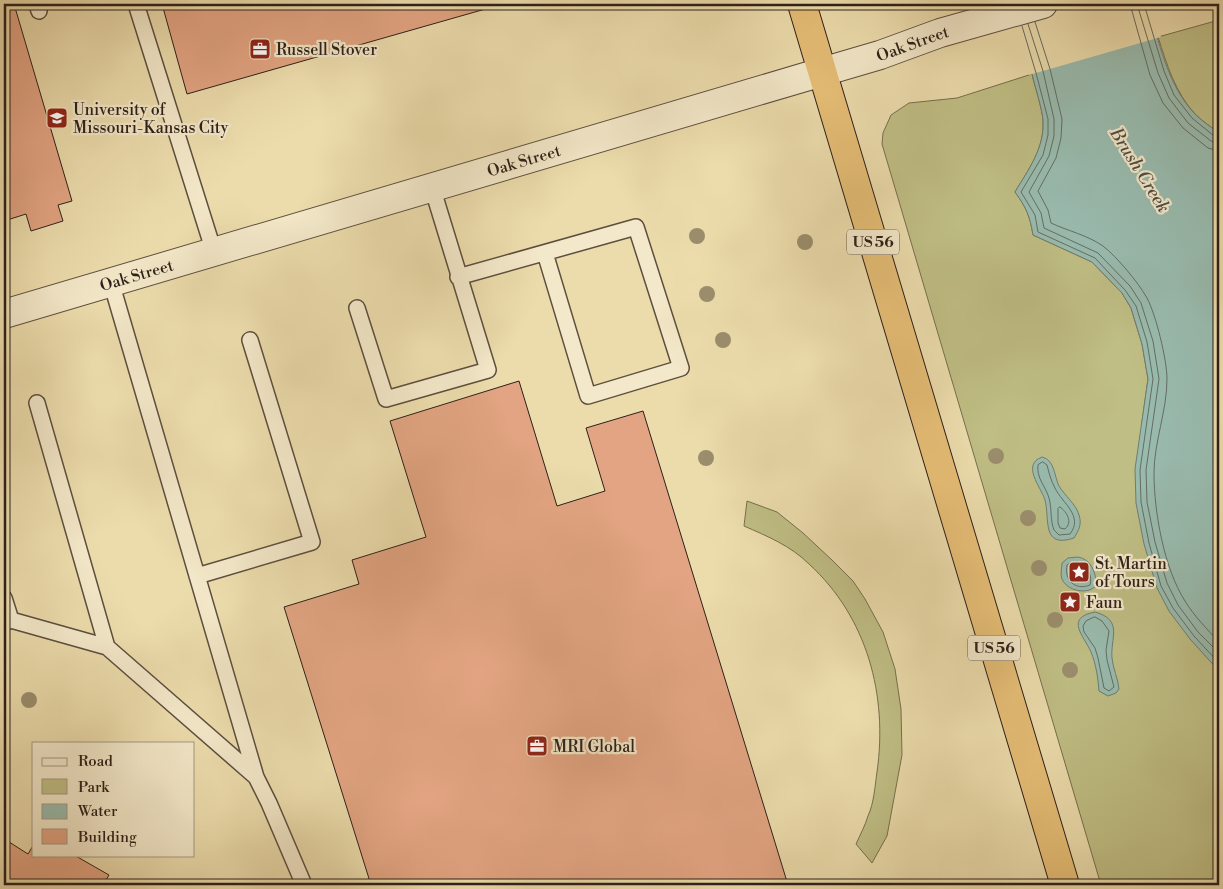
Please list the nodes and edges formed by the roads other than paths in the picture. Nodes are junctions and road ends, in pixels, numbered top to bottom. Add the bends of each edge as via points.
1 (136, 4) edge
2 (802, 4) edge
3 (1043, 4) edge
4 (822, 72) junction
5 (432, 188) junction
6 (214, 252) junction
7 (545, 253) junction
8 (458, 277) junction
9 (111, 282) junction
10 (356, 308) dead end
11 (4, 314) edge
12 (250, 340) dead end
13 (37, 403) dead end
14 (197, 576) junction
15 (4, 598) edge
16 (7, 621) edge
17 (107, 647) junction
18 (256, 777) junction
19 (304, 885) edge
20 (1065, 885) edge

1 - 6 lane
2 - 4 highway, US 56
3 - 4 street, Oak Street via 940,33
4 - 5 street, Oak Street
4 - 20 highway, US 56
5 - 6 street, Oak Street
5 - 8 lane
6 - 9 street, Oak Street
7 - 7 lane via 636,227 681,368 588,396
7 - 8 lane
8 - 10 lane via 488,370 386,399
9 - 11 street, Oak Street
9 - 14 lane
12 - 14 lane via 312,542
13 - 17 lane
14 - 18 lane
15 - 16 lane
16 - 17 lane
17 - 18 lane
18 - 19 lane

